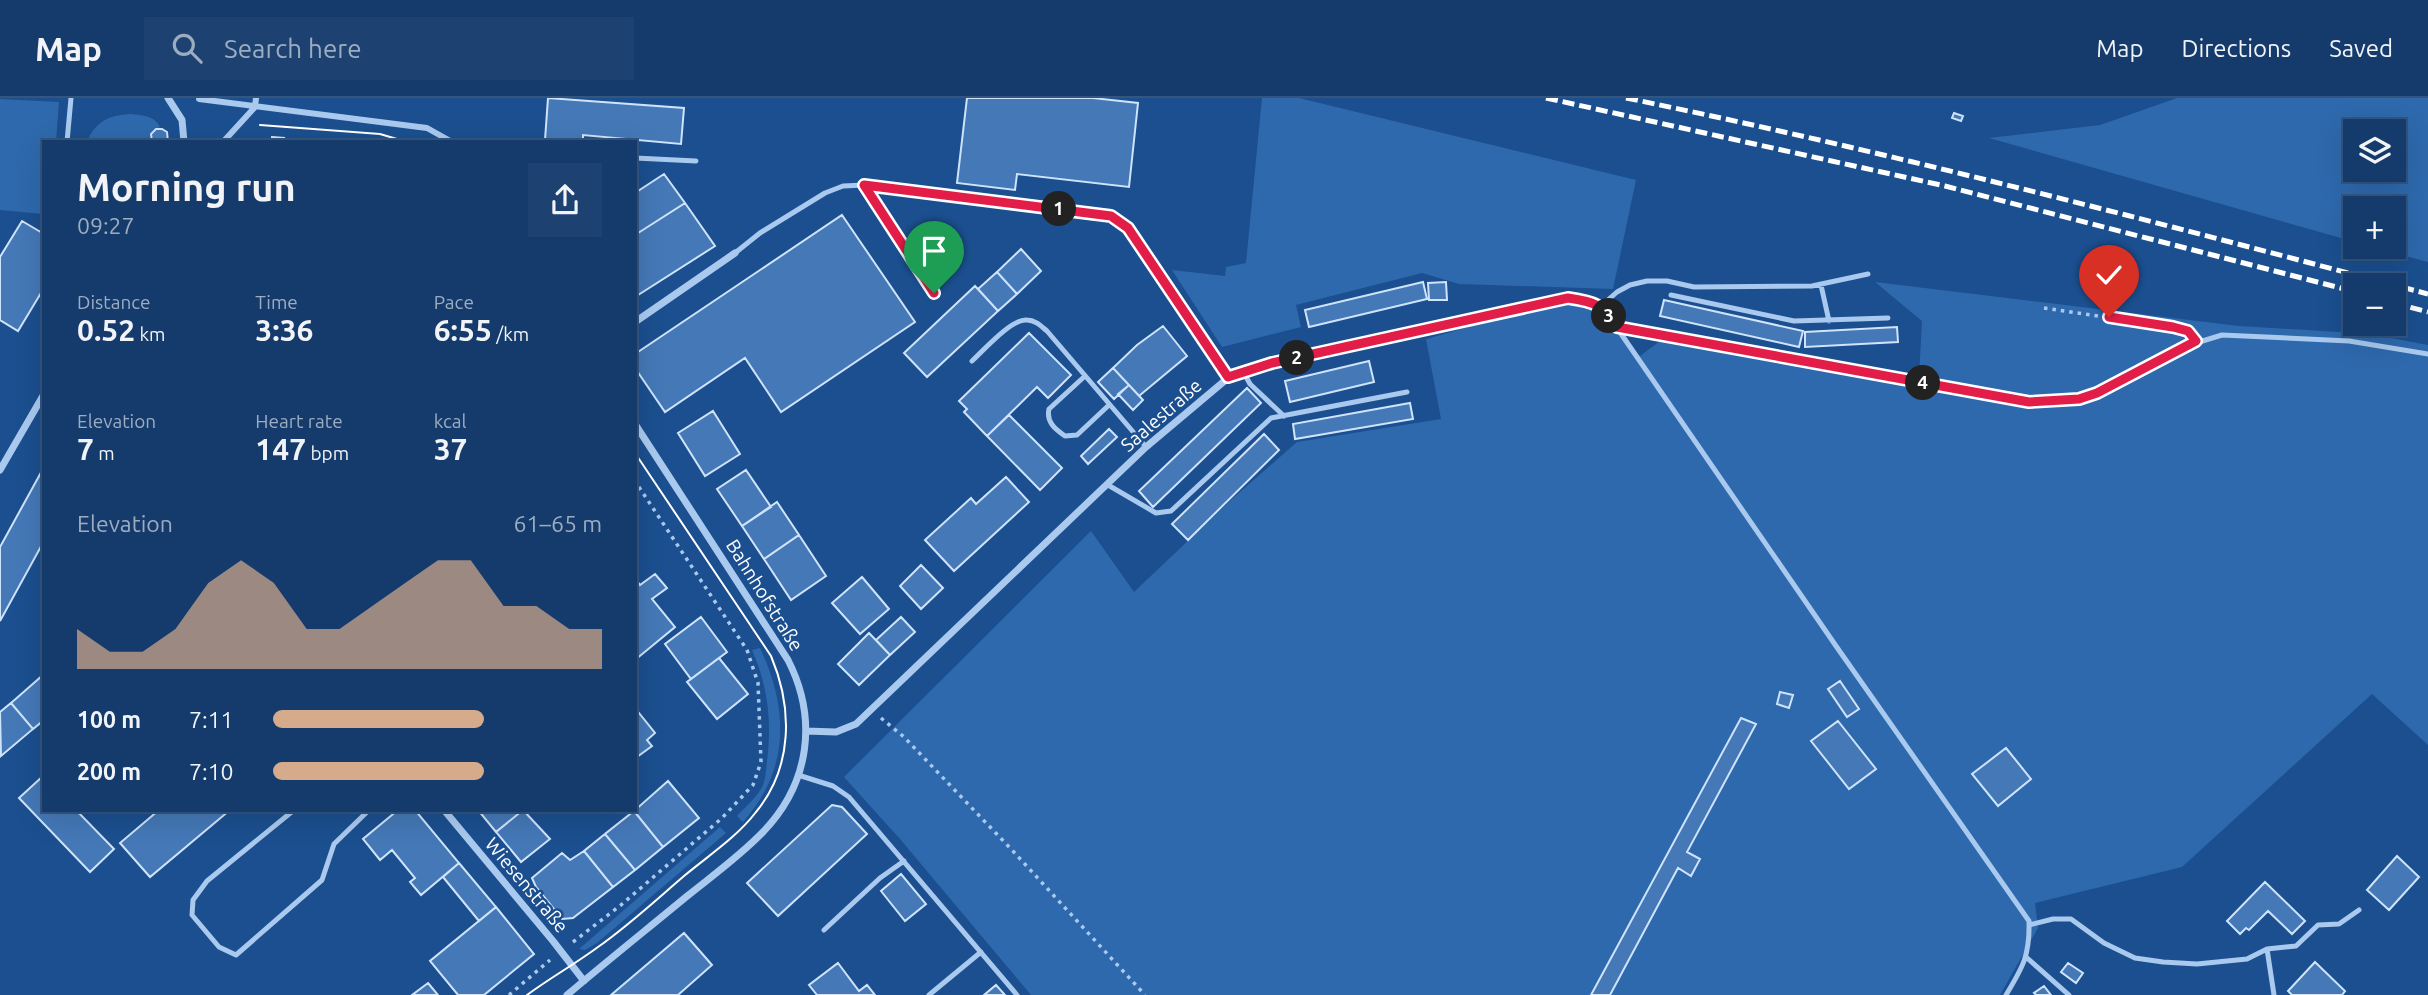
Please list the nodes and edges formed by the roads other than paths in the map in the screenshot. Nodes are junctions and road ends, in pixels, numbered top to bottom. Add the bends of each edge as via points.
1 (71, 98) edge
2 (168, 98) edge
3 (256, 98) edge
4 (199, 99) edge
5 (255, 107) junction
6 (427, 128) junction
7 (67, 140) edge
8 (184, 140) edge
9 (225, 140) edge
10 (436, 140) edge
11 (448, 140) edge
12 (637, 158) edge
13 (696, 161) dead end
14 (864, 185) junction
15 (735, 253) joint
16 (1868, 274) dead end
17 (1681, 285) junction
18 (1821, 285) junction
19 (934, 293) dead end
20 (1671, 295) dead end
21 (1682, 297) junction
22 (1601, 307) junction
23 (1888, 318) dead end
24 (637, 321) edge
25 (1829, 321) junction
26 (1617, 327) junction
27 (2428, 354) edge
28 (972, 361) dead end
29 (1244, 373) junction
30 (1085, 376) junction
31 (1228, 377) junction
32 (1407, 391) dead end
33 (42, 397) edge
34 (1109, 405) junction
35 (1284, 416) junction
36 (637, 427) edge
37 (1146, 447) junction
38 (0, 470) edge
39 (1108, 485) junction
40 (806, 731) junction
41 (799, 775) junction
42 (292, 812) edge
43 (367, 812) edge
44 (446, 812) edge
45 (904, 861) junction
46 (2359, 910) dead end
47 (2029, 925) junction
48 (824, 930) dead end
49 (2267, 949) junction
50 (981, 952) junction
51 (2026, 957) junction
52 (584, 981) junction
53 (567, 995) edge
54 (929, 995) edge
55 (1017, 995) edge
56 (2006, 995) edge
57 (2069, 995) edge
58 (2274, 995) edge

1 - 7 lane
2 - 8 street via 182,120
3 - 5 street
4 - 5 street
5 - 6 street
5 - 9 street
6 - 10 street
6 - 11 street
12 - 13 lane
14 - 15 lane via 825,193
14 - 19 lane
14 - 31 lane via 1111,216 1128,228
15 - 24 street
16 - 18 lane
17 - 18 lane
17 - 21 lane
17 - 22 lane via 1638,283 1617,292
18 - 25 lane
20 - 21 lane
21 - 25 lane via 1794,321
22 - 26 street
22 - 29 street, Saalestraße via 1568,298
23 - 25 lane
26 - 27 lane via 2029,402 2097,393 2196,341 2222,335 2349,341
26 - 47 lane
28 - 30 lane via 1013,323 1028,320 1047,331
29 - 31 street, Saalestraße
29 - 35 lane
30 - 34 lane
30 - 34 lane via 1049,409 1049,423 1065,436 1077,435
31 - 37 street, Saalestraße
32 - 35 lane
33 - 38 street
34 - 37 lane
35 - 39 lane via 1271,418 1171,510 1156,513
36 - 40 street, Bahnhofstraße via 783,649 801,689
37 - 39 street, Saalestraße
39 - 40 street, Saalestraße via 856,724 842,730
40 - 41 street, Bahnhofstraße
41 - 45 lane via 833,786 849,797
41 - 52 street, Bahnhofstraße via 782,810 752,843
42 - 43 lane via 207,881 193,900 192,915 219,947 236,955 322,880 334,844
44 - 52 street, Wiesenstraße
45 - 48 lane
45 - 50 lane
46 - 49 lane via 2339,924 2318,925 2296,946
47 - 49 lane via 2071,919 2135,958 2163,962 2247,959
47 - 51 lane
49 - 58 lane
50 - 54 lane
50 - 55 lane
51 - 56 lane
51 - 57 lane
52 - 53 street, Bahnhofstraße

